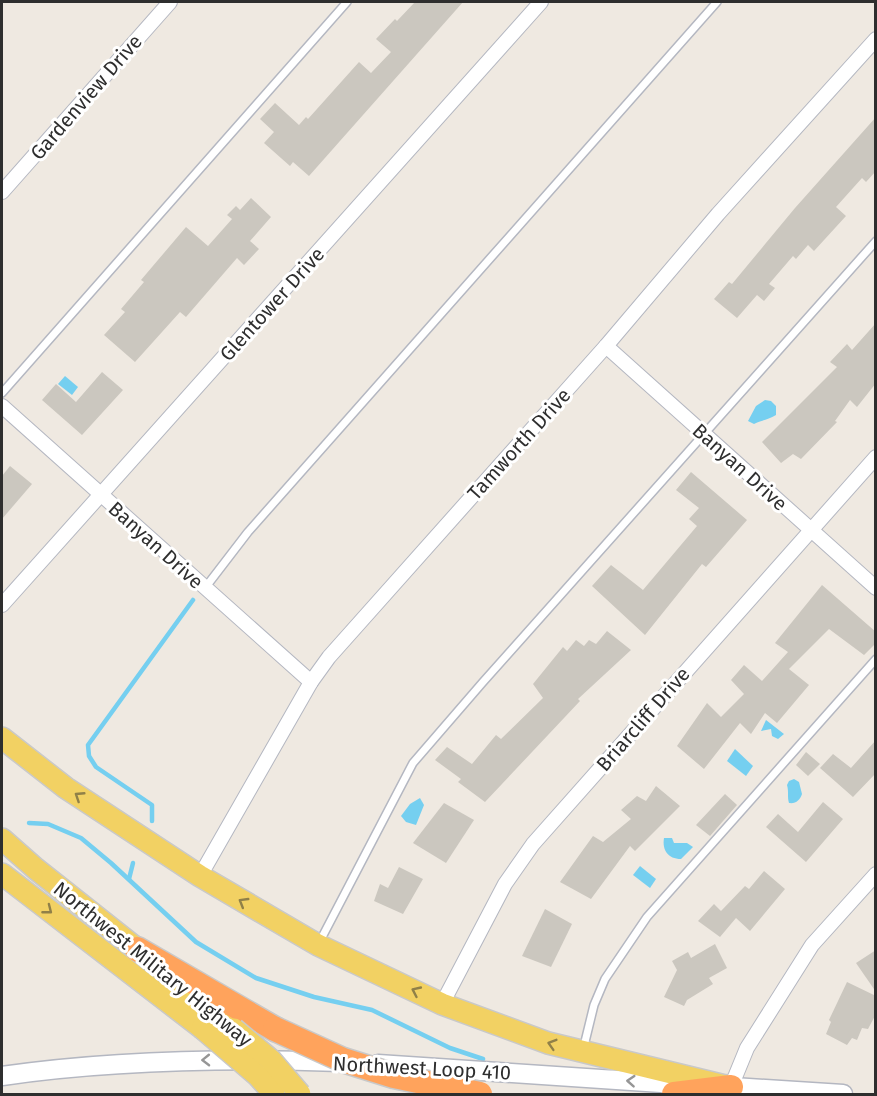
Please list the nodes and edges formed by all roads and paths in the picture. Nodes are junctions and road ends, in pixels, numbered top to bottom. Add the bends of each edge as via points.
1 (170, 2) edge
2 (347, 2) edge
3 (541, 2) edge
4 (717, 2) edge
5 (876, 39) edge
6 (2, 192) edge
7 (876, 241) edge
8 (606, 346) junction
9 (2, 393) edge
10 (2, 406) edge
11 (704, 435) junction
12 (876, 457) edge
13 (101, 496) junction
14 (810, 530) junction
15 (205, 588) junction
16 (876, 588) edge
17 (2, 605) edge
18 (876, 659) edge
19 (310, 682) junction
20 (2, 738) edge
21 (2, 839) edge
22 (2, 874) edge
23 (876, 874) edge
24 (200, 876) junction
25 (318, 945) junction
26 (137, 949) junction
27 (442, 1004) junction
28 (582, 1052) junction
29 (2, 1074) edge
30 (731, 1087) junction
31 (274, 1095) edge
32 (300, 1095) edge
33 (480, 1095) edge
34 (674, 1095) edge
35 (843, 1095) edge

1 - 6 street, Gardenview Drive
2 - 9 lane
3 - 13 street, Glentower Drive
4 - 15 lane via 248,532
5 - 8 street, Tamworth Drive via 718,214
7 - 11 lane
8 - 11 street, Banyan Drive
8 - 19 street, Tamworth Drive
10 - 13 street, Banyan Drive
11 - 14 street, Banyan Drive
11 - 25 lane via 413,763
12 - 14 street, Briarcliff Drive
13 - 15 street, Banyan Drive
13 - 17 street, Glentower Drive
14 - 16 street, Banyan Drive
14 - 27 street, Briarcliff Drive via 533,844 505,884
15 - 19 street, Banyan Drive
18 - 28 lane via 647,917 605,979
19 - 24 street, Tamworth Drive
24 -> 20 main road via 66,788
21 - 26 main road, Northwest Military Highway
22 -> 31 main road, Northwest Military Highway, bridge via 201,1028
23 - 30 street via 812,945 747,1048
25 -> 24 main road
27 -> 25 main road
26 - 32 main road, Northwest Military Highway, bridge via 271,1060
26 - 33 highway, bridge via 274,1029 343,1060 394,1077
28 -> 27 main road
28 - 30 main road
30 -> 29 main road, Northwest Loop 410 via 299,1061 204,1060
30 - 34 highway
30 - 35 main road, Northwest Loop 410

